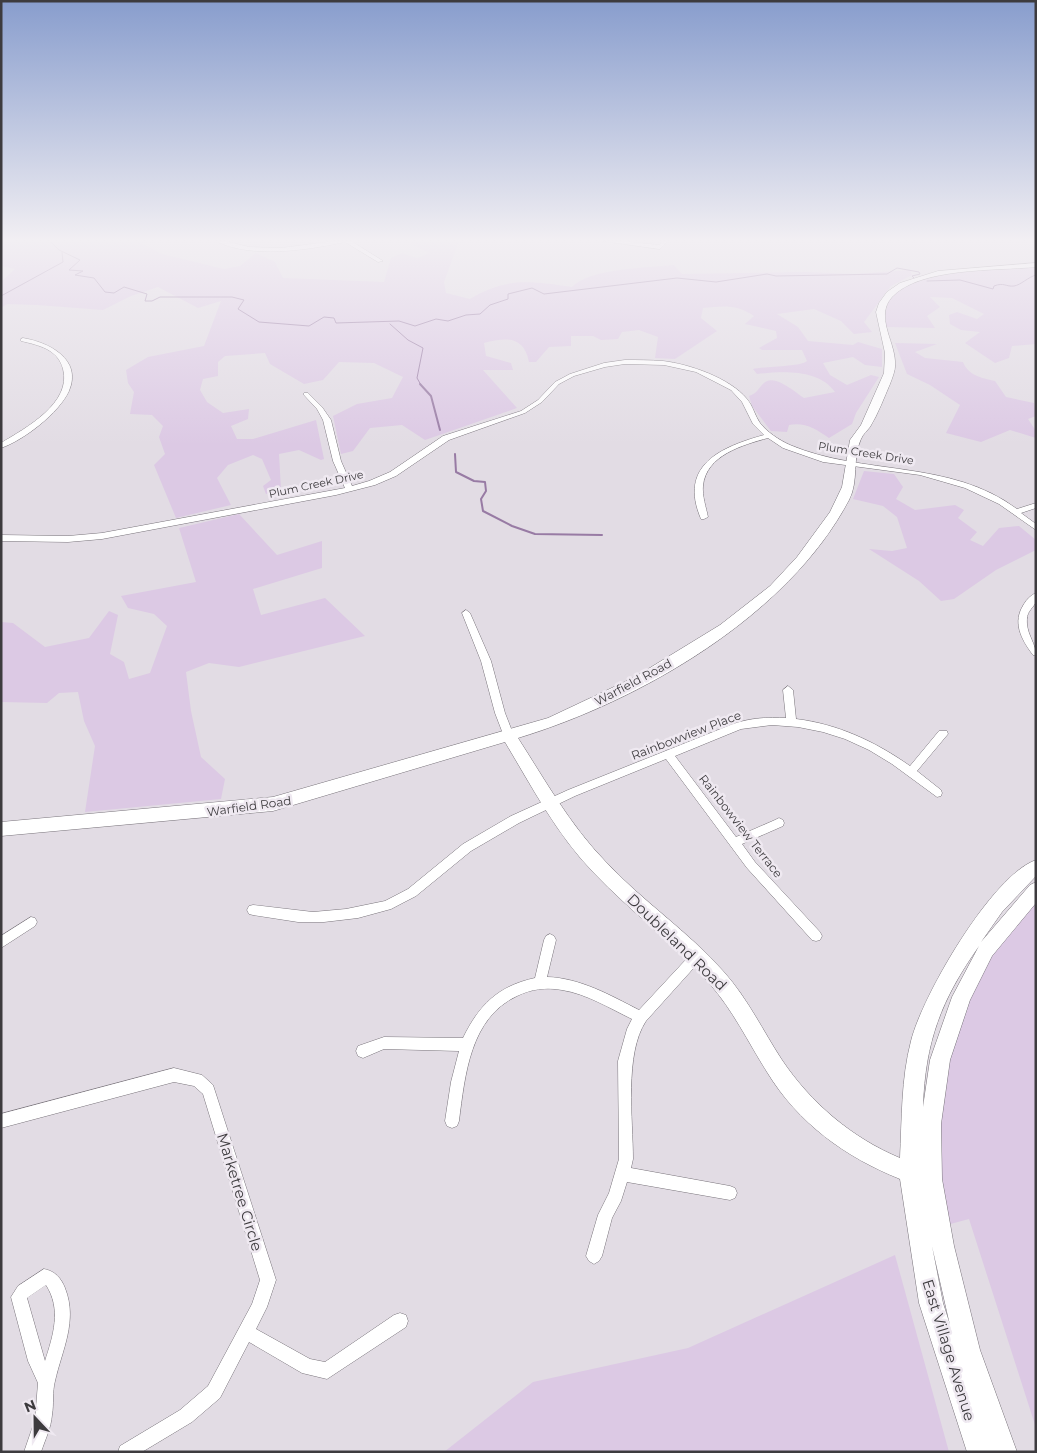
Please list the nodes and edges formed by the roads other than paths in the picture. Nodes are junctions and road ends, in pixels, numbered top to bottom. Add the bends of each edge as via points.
1 (882, 309) edge
2 (23, 340) dead end
3 (306, 394) dead end
4 (769, 436) junction
5 (1, 446) edge
6 (851, 464) junction
7 (350, 490) junction
8 (1036, 505) edge
9 (1017, 512) junction
10 (704, 517) dead end
11 (1036, 528) edge
12 (1, 538) edge
13 (1036, 596) edge
14 (466, 613) dead end
15 (1036, 653) edge
16 (788, 690) dead end
17 (792, 723) junction
18 (943, 734) dead end
19 (509, 736) junction
20 (668, 754) junction
21 (912, 770) junction
22 (937, 793) dead end
23 (552, 804) junction
24 (779, 823) dead end
25 (1, 829) edge
26 (734, 843) junction
27 (1036, 867) edge
28 (1036, 890) edge
29 (252, 910) dead end
30 (31, 922) dead end
31 (816, 936) dead end
32 (550, 940) dead end
33 (1, 943) edge
34 (696, 957) junction
35 (540, 981) junction
36 (641, 1017) junction
37 (466, 1045) junction
38 (363, 1051) dead end
39 (452, 1121) dead end
40 (1, 1122) edge
41 (910, 1173) junction
42 (623, 1174) junction
43 (930, 1179) junction
44 (730, 1193) dead end
45 (594, 1256) dead end
46 (400, 1321) dead end
47 (246, 1332) junction
48 (46, 1382) junction
49 (32, 1452) edge
50 (126, 1452) edge
51 (980, 1452) edge
52 (1004, 1452) edge

1 - 6 street, Warfield Road via 880,319 890,355 890,370 864,427 856,437
2 - 5 street via 42,344 56,353 68,368 68,384 62,398 50,412
3 - 7 street via 327,420 337,461
4 - 6 street, Plum Creek Drive via 806,454
4 - 7 street, Plum Creek Drive via 757,424 745,400 719,380 698,371 664,364 626,362 581,371 557,383 540,401 523,412 446,438 393,474
4 - 10 street via 730,448 708,464 699,485
6 - 9 street, Plum Creek Drive via 950,480 986,493
6 - 19 street, Warfield Road via 850,484 843,502 796,567 775,588 680,658 580,710
7 - 12 street, Plum Creek Drive via 102,536
8 - 9 street
9 - 11 street, Plum Creek Drive
13 - 15 street via 1024,608 1021,624
14 - 19 street via 486,661
16 - 17 street
17 - 20 street, Rainbowview Place via 744,724
17 - 21 street, Rainbowview Place via 820,727 862,741
18 - 21 street
19 - 23 street, Doubleland Road
19 - 25 street, Warfield Road via 273,804
20 - 23 street, Rainbowview Place
20 - 26 street, Rainbowview Terrace
21 - 22 street, Rainbowview Place
23 - 29 street, Rainbowview Place via 488,834 459,852 409,895 387,905 307,917
23 - 34 street, Doubleland Road via 599,866
24 - 26 street
26 - 31 street, Rainbowview Terrace
27 - 41 street, East Village Avenue via 1012,888 972,938 949,973 925,1031 914,1078
28 - 43 street, East Village Avenue via 986,950 961,997 940,1060 931,1124
30 - 33 street
32 - 35 street
34 - 36 street
34 - 41 street, Doubleland Road via 732,996 781,1077 810,1112 833,1133
35 - 36 street via 575,987
35 - 37 street via 512,990 494,1002 480,1016
36 - 42 street via 633,1030 625,1061 626,1159
37 - 38 street via 384,1043
37 - 39 street
40 - 47 street, Marketree Circle via 174,1075 197,1080 208,1090 268,1280
41 - 43 street, Doubleland Road
41 - 51 street, East Village Avenue via 931,1303
42 - 44 street
42 - 45 street via 616,1196 604,1215
43 - 52 street, East Village Avenue via 968,1350
46 - 47 street via 327,1371 308,1367
47 - 50 street, Marketree Circle via 214,1392 186,1416
48 - 48 street via 60,1342 62,1315 55,1283 44,1277 23,1291 19,1298 36,1361
48 - 49 street via 44,1414

